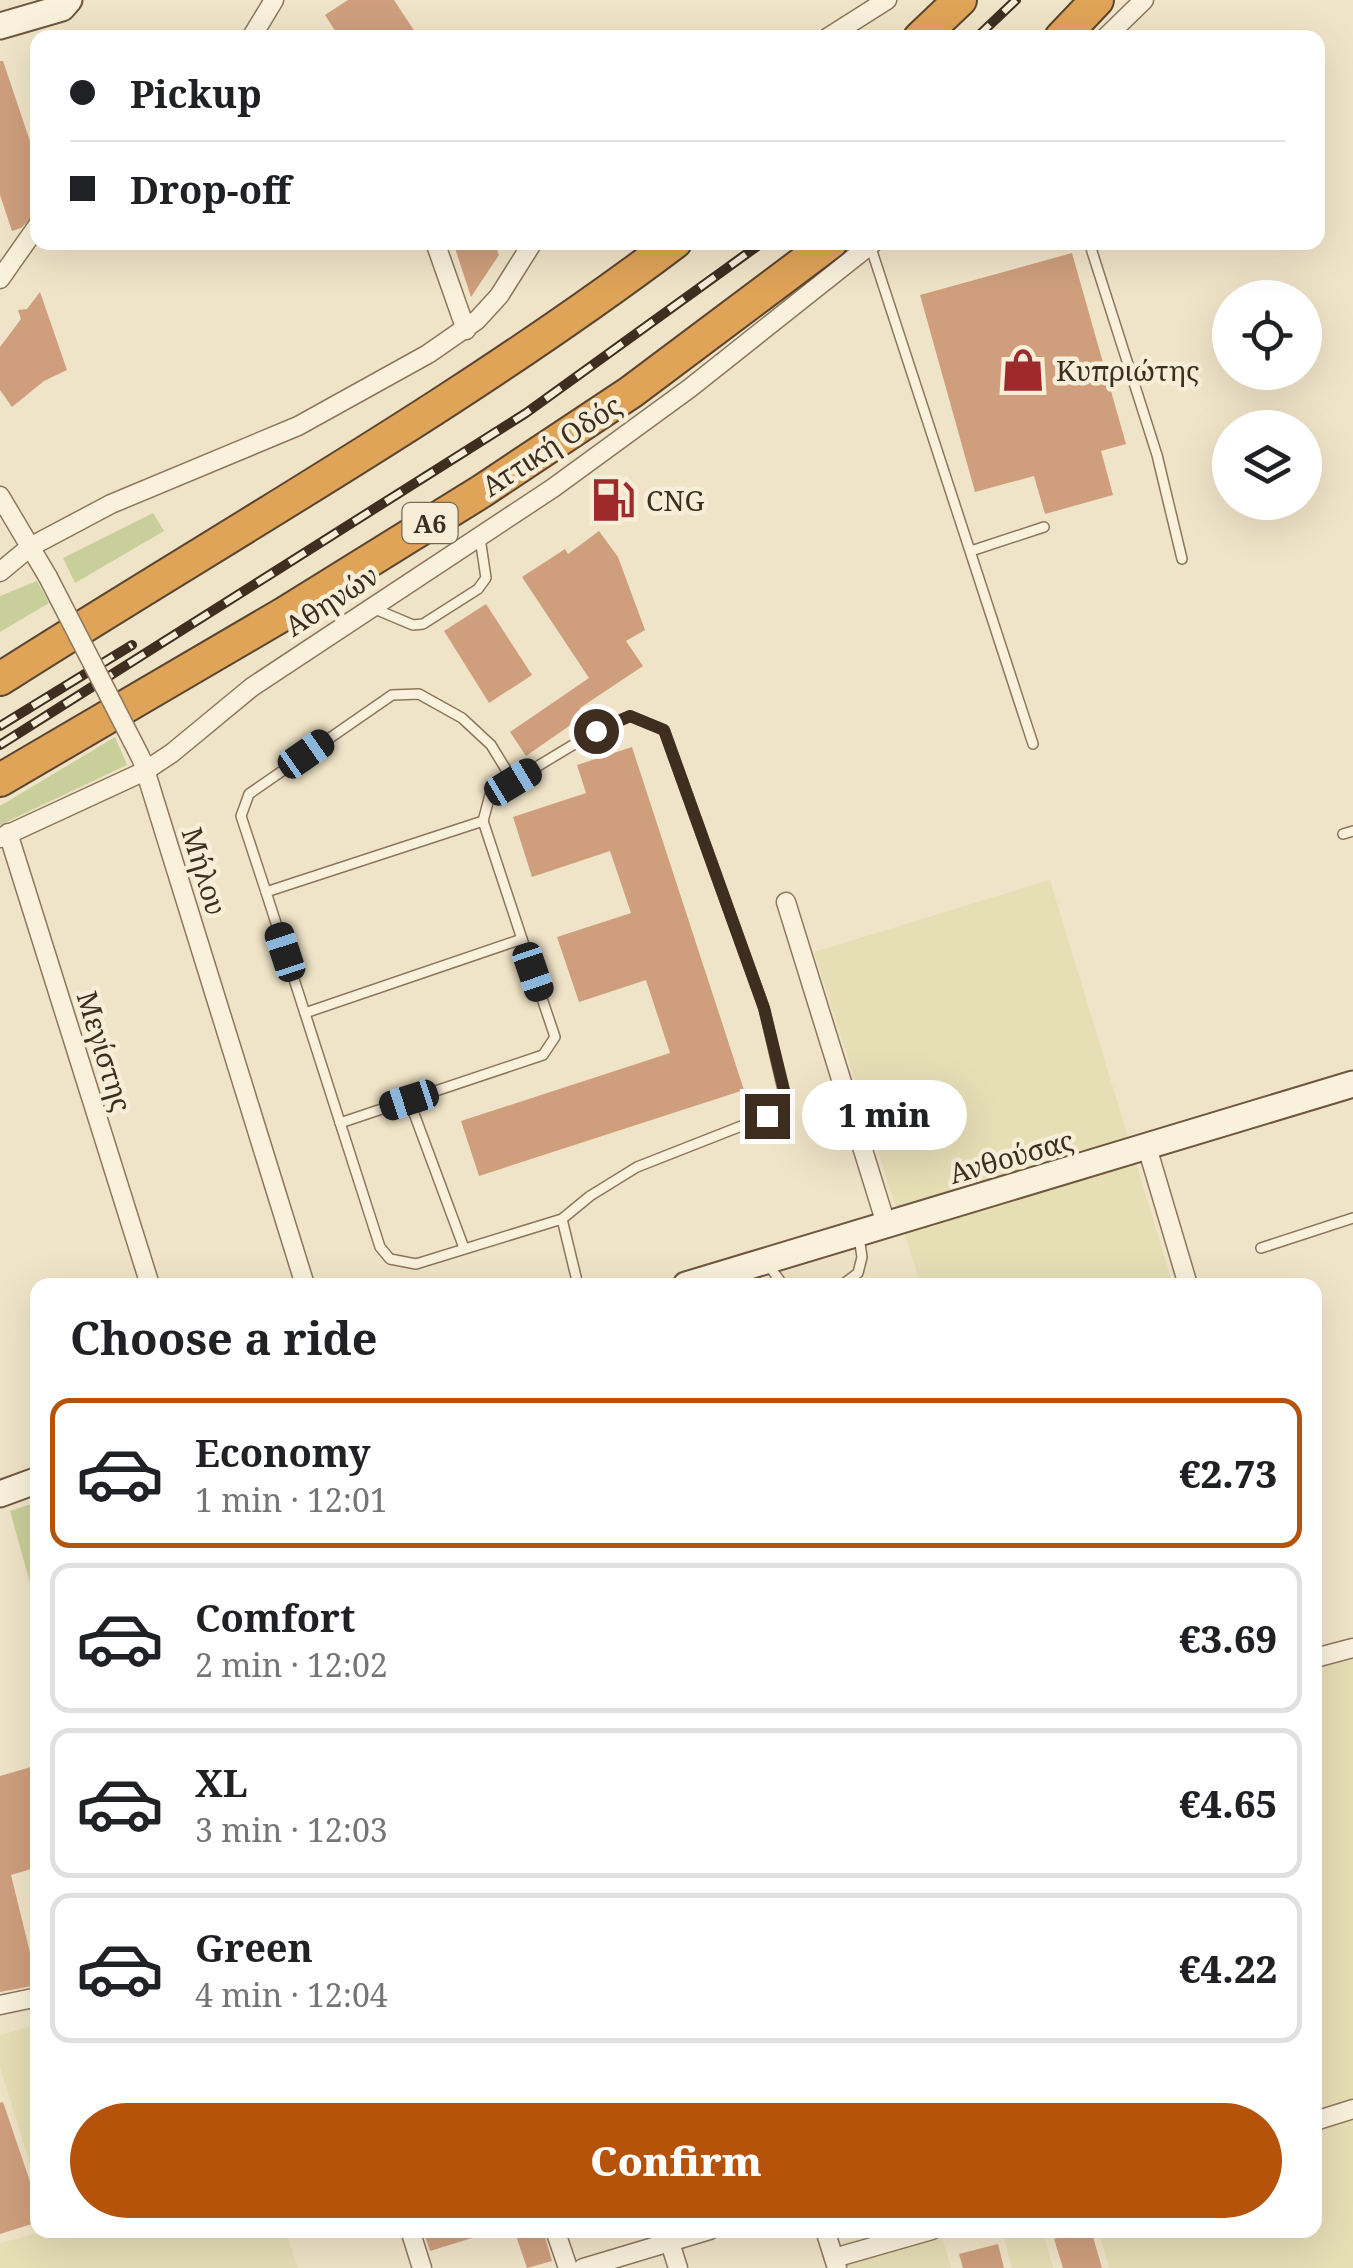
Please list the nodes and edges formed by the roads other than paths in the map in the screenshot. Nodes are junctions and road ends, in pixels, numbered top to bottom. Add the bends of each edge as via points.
1 (69, 0) edge
2 (274, 0) edge
3 (888, 0) edge
4 (960, 0) edge
5 (1097, 0) edge
6 (1144, 0) edge
7 (0, 26) edge
8 (256, 30) edge
9 (839, 30) edge
10 (928, 30) edge
11 (1069, 30) edge
12 (1113, 30) edge
13 (30, 236) edge
14 (437, 250) edge
15 (528, 250) edge
16 (663, 250) edge
17 (820, 250) edge
18 (864, 250) edge
19 (874, 250) edge
20 (1091, 250) edge
21 (0, 279) edge
22 (466, 330) junction
23 (0, 496) edge
24 (1044, 527) dead end
25 (480, 536) junction
26 (30, 548) junction
27 (972, 551) junction
28 (1182, 559) dead end
29 (0, 572) edge
30 (370, 606) junction
31 (0, 679) edge
32 (1033, 744) dead end
33 (143, 764) junction
34 (3, 778) edge
35 (513, 782) junction
36 (483, 821) junction
37 (4, 835) edge
38 (266, 892) junction
39 (786, 902) dead end
40 (522, 939) junction
41 (304, 1013) junction
42 (1353, 1084) edge
43 (409, 1100) junction
44 (340, 1123) junction
45 (1146, 1147) junction
46 (1353, 1218) edge
47 (562, 1220) junction
48 (886, 1224) junction
49 (858, 1232) junction
50 (464, 1248) junction
51 (1261, 1248) dead end
52 (766, 1261) junction
53 (148, 1278) edge
54 (303, 1278) edge
55 (576, 1278) edge
56 (726, 1278) edge
57 (779, 1278) edge
58 (851, 1278) edge
59 (1186, 1278) edge
60 (30, 1483) edge
61 (0, 1494) edge
62 (1353, 1648) edge
63 (1322, 1656) edge
64 (30, 1999) edge
65 (0, 2005) edge
66 (1353, 2109) edge
67 (1322, 2119) edge
68 (413, 2238) edge
69 (559, 2238) edge
70 (663, 2238) edge
71 (669, 2238) edge
72 (828, 2238) edge
73 (909, 2238) edge
74 (836, 2263) edge
75 (422, 2268) edge
76 (568, 2268) edge
77 (583, 2268) edge
78 (678, 2268) edge

1 - 7 street via 62,8
2 - 8 street
3 - 9 street
4 - 10 highway
5 - 11 highway
6 - 12 street
13 - 21 street
14 - 22 street
15 - 22 street via 499,296
16 - 31 highway via 408,426
17 - 34 highway, Αττική Οδός / Α6 via 632,392 482,490
18 - 25 street, Αθηνών via 690,388
19 - 27 lane
20 - 28 lane via 1157,455
22 - 26 street via 298,426 110,504
23 - 26 street, Μήλου
24 - 27 lane
25 - 30 street, Αθηνών
25 - 30 lane via 486,578 478,589 423,624
26 - 29 street
26 - 33 street, Μήλου, bridge
27 - 32 lane
30 - 33 street, Αθηνών via 252,687 172,754
33 - 37 street, Αθηνών
33 - 54 street, Μήλου
35 - 36 lane via 490,795
35 - 38 lane via 491,745 462,718 420,694 392,695 249,794 242,816
35 - 47 lane via 630,716 664,730 764,1008 784,1090 767,1116 637,1168
36 - 38 lane
36 - 40 lane
37 - 53 street, Μεγίστης
38 - 41 lane
39 - 48 street
40 - 41 lane
40 - 43 lane via 555,1037 543,1055
41 - 44 lane
42 - 45 street, Ανθούσας
43 - 44 lane
43 - 50 lane
44 - 50 lane via 380,1247 390,1259 416,1264
45 - 48 street, Ανθούσας
45 - 59 street
46 - 51 lane
47 - 50 lane
47 - 55 lane
48 - 49 street, Ανθούσας
49 - 52 street, Ανθούσας
49 - 58 lane via 862,1257
52 - 56 street, Ανθούσας
52 - 57 lane
60 - 61 street
62 - 63 street
64 - 65 street
66 - 67 street
68 - 75 street
69 - 76 street
70 - 77 street
71 - 78 street
72 - 74 street
73 - 74 street

